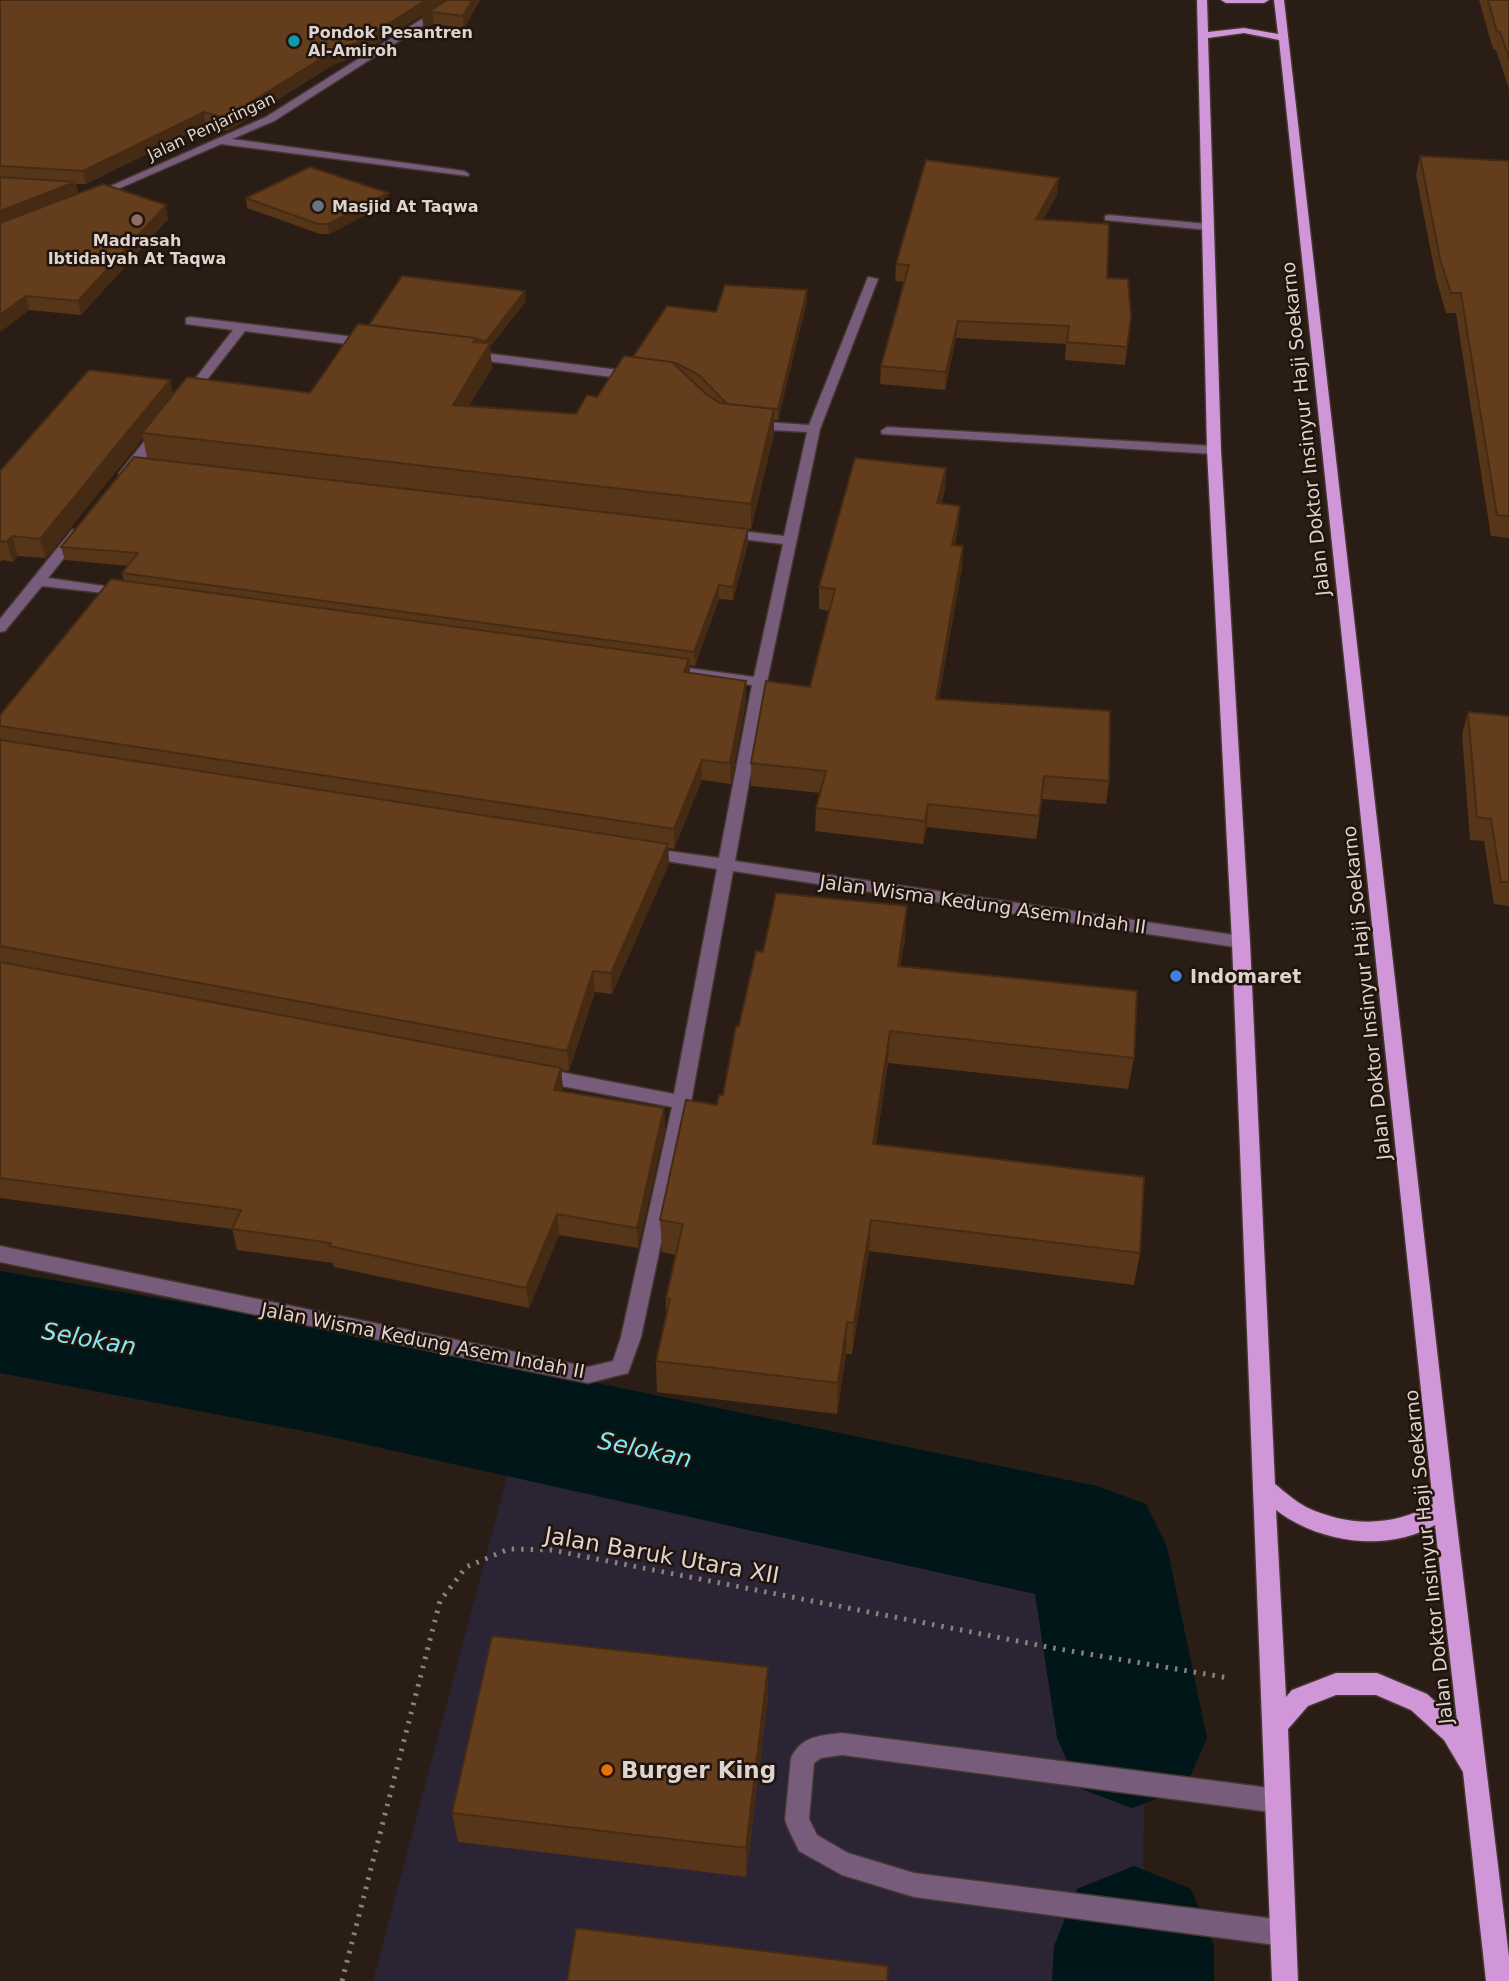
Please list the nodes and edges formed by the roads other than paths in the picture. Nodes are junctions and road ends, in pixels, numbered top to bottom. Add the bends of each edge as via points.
1 (458, 0) edge
2 (1202, 0) edge
3 (1226, 0) edge
4 (1264, 0) edge
5 (1279, 0) edge
6 (1203, 36) junction
7 (1284, 39) junction
8 (219, 141) junction
9 (464, 174) dead end
10 (81, 195) edge
11 (1109, 218) dead end
12 (1208, 227) junction
13 (872, 279) dead end
14 (190, 321) dead end
15 (242, 327) junction
16 (378, 344) edge
17 (460, 354) edge
18 (650, 377) edge
19 (738, 424) edge
20 (814, 429) junction
21 (887, 431) dead end
22 (1214, 450) junction
23 (117, 485) edge
24 (90, 517) edge
25 (708, 531) edge
26 (790, 541) junction
27 (38, 581) junction
28 (134, 594) edge
29 (0, 628) edge
30 (651, 667) edge
31 (760, 682) junction
32 (628, 850) edge
33 (724, 865) junction
34 (1241, 942) junction
35 (518, 1071) edge
36 (682, 1102) junction
37 (0, 1254) edge
38 (1265, 1489) junction
39 (1444, 1509) junction
40 (1276, 1725) junction
41 (1473, 1771) junction
42 (1278, 1801) junction
43 (1283, 1933) junction
44 (1285, 1981) edge
45 (1499, 1981) edge

1 - 8 street, Jalan Penjaringan via 270,119
2 - 6 main road
3 - 4 main road
5 - 7 main road, Jalan Doktor Insinyur Haji Soekarno
6 - 7 main road via 1241,29
6 - 12 main road
7 - 39 main road, Jalan Doktor Insinyur Haji Soekarno
8 - 9 street
8 - 10 street, Jalan Penjaringan via 106,191
11 - 12 street
12 - 22 main road
13 - 20 street, Jalan Wisma Kedung Asem Indah II
14 - 15 street
15 - 16 street
15 - 23 street via 172,416 141,464
17 - 18 street
19 - 20 street
20 - 26 street, Jalan Wisma Kedung Asem Indah II
21 - 22 street
22 - 34 main road
24 - 27 street
25 - 26 street
26 - 31 street, Jalan Wisma Kedung Asem Indah II
27 - 28 street
27 - 29 street
30 - 31 street
31 - 33 street, Jalan Wisma Kedung Asem Indah II
32 - 33 street, Jalan Wisma Kedung Asem Indah II
33 - 34 street, Jalan Wisma Kedung Asem Indah II
33 - 36 street, Jalan Wisma Kedung Asem Indah II
34 - 38 main road
35 - 36 street
36 - 37 street, Jalan Wisma Kedung Asem Indah II via 631,1338 621,1367 588,1375
38 - 39 main road via 1297,1513 1336,1528 1376,1532 1413,1526
38 - 40 main road
39 - 41 main road, Jalan Doktor Insinyur Haji Soekarno
40 - 41 main road via 1300,1698 1336,1684 1377,1684 1419,1702 1452,1732
40 - 42 main road
41 - 45 main road, Jalan Doktor Insinyur Haji Soekarno
42 - 43 main road
42 - 43 street via 842,1744 816,1747 803,1758 797,1820 808,1843 842,1863 914,1885
43 - 44 main road

